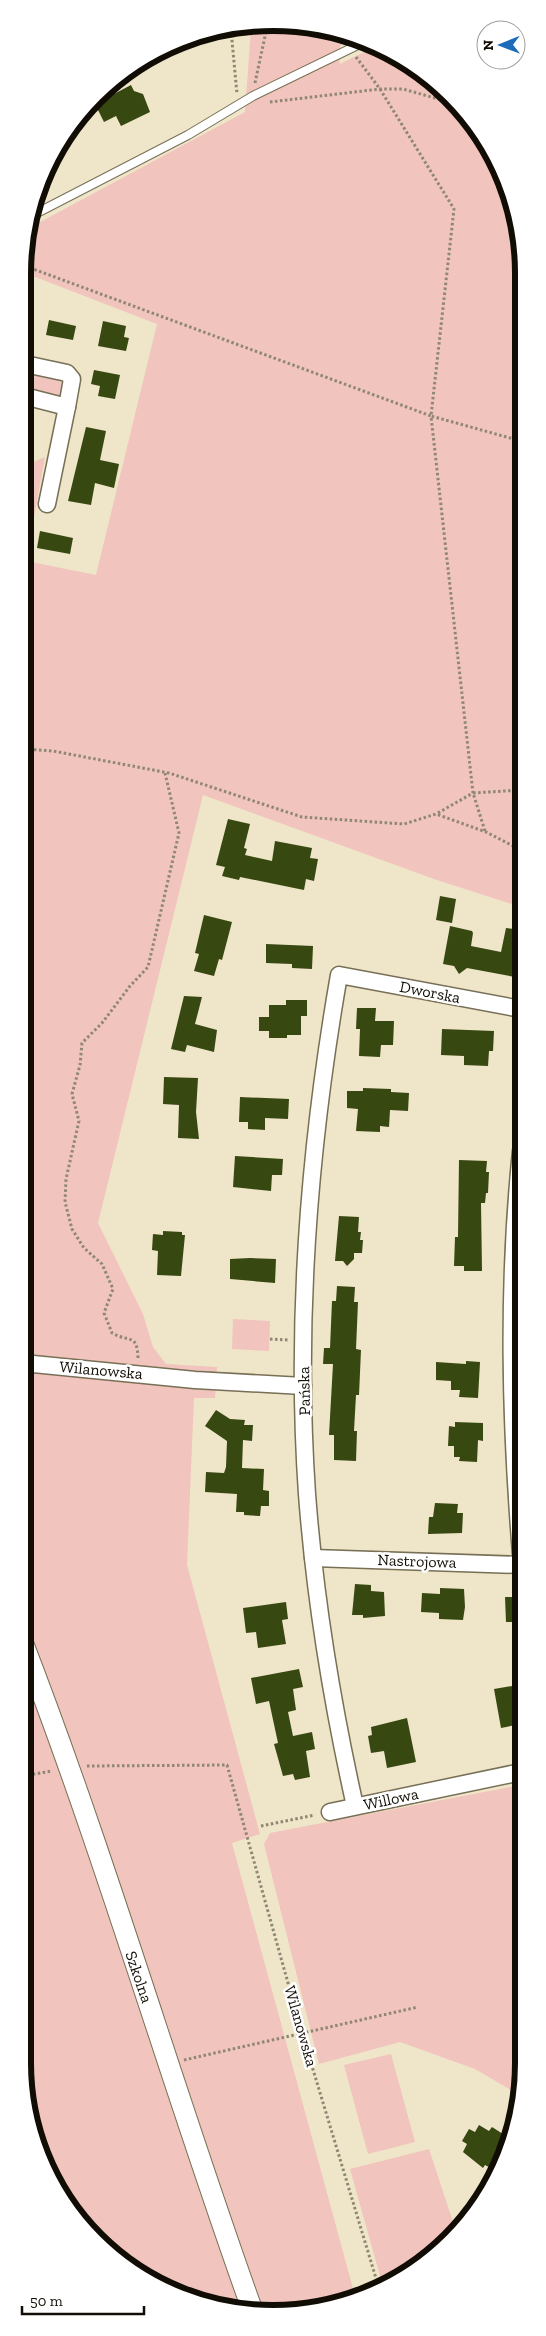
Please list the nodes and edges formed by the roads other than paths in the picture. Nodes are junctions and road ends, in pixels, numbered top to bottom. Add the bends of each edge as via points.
1 (356, 46) edge
2 (39, 211) edge
3 (31, 365) edge
4 (31, 398) edge
5 (67, 407) junction
6 (47, 504) dead end
7 (339, 975) joint
8 (515, 1008) edge
9 (515, 1224) edge
10 (31, 1364) edge
11 (303, 1386) junction
12 (515, 1477) edge
13 (313, 1558) junction
14 (515, 1565) edge
15 (31, 1664) edge
16 (515, 1773) edge
17 (355, 1806) junction
18 (330, 1812) road end
19 (250, 2304) edge

1 - 2 lane via 252,96 188,135
3 - 5 street via 67,373 72,379
4 - 5 street
5 - 6 street
7 - 8 street, Dworska
7 - 11 street, Pańska via 312,1168 304,1279
9 - 12 street via 510,1359
10 - 11 street, Wilanowska
11 - 13 street, Pańska
13 - 14 street, Nastrojowa
13 - 17 street, Pańska via 328,1672
15 - 19 street, Szkolna via 69,1766
16 - 17 street, Willowa
17 - 18 street, Willowa

